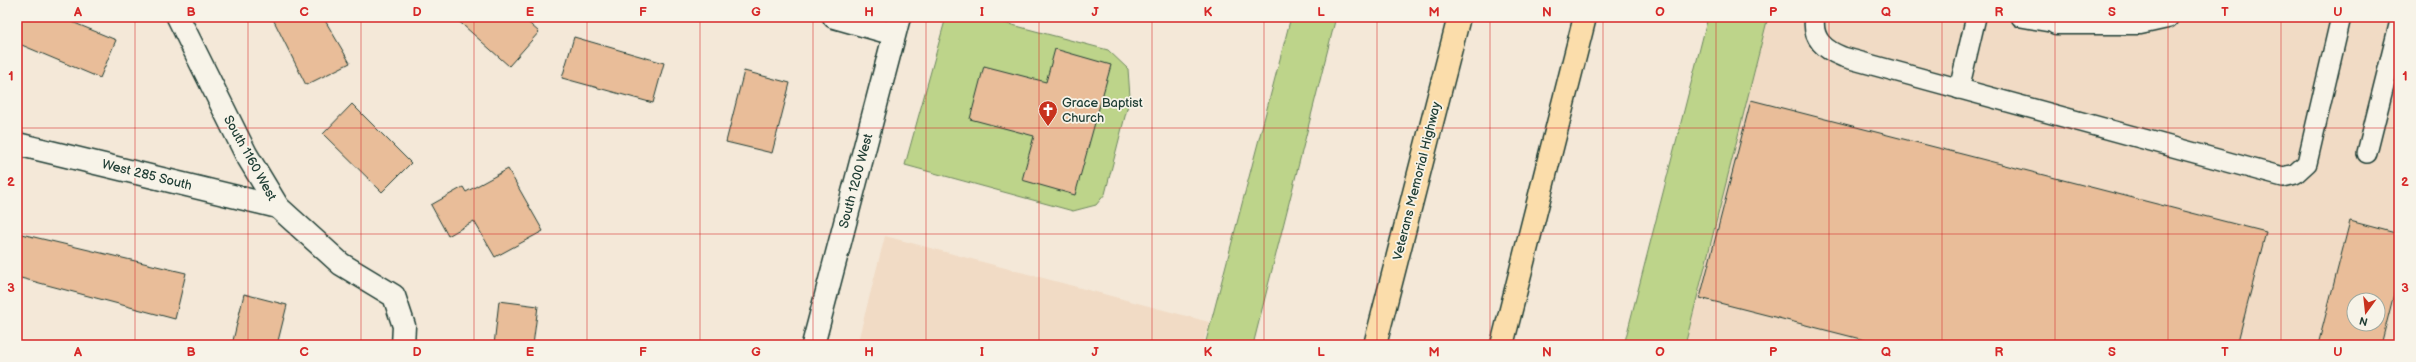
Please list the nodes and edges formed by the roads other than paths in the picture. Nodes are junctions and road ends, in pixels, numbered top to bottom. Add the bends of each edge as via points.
1 (178, 17) edge
2 (834, 17) edge
3 (1459, 17) edge
4 (1585, 17) edge
5 (1815, 17) edge
6 (1976, 17) edge
7 (2021, 17) edge
8 (2167, 17) edge
9 (2341, 17) edge
10 (2056, 23) joint
11 (896, 25) edge
12 (2399, 25) edge
13 (1959, 89) junction
14 (17, 144) edge
15 (2367, 153) dead end
16 (278, 207) junction
17 (403, 345) edge
18 (813, 345) edge
19 (1375, 345) edge
20 (1502, 345) edge

1 - 16 street, South 1160 West via 246,154
2 - 11 street
3 - 19 highway, Veterans Memorial Highway
4 - 20 highway
5 - 13 lane via 1813,24 1817,40 1829,52
6 - 13 lane
7 - 10 lane
8 - 10 street via 2140,23
9 - 13 lane via 2307,163 2295,174 2283,177
11 - 18 street, South 1200 West
12 - 15 lane
14 - 16 street, West 285 South
16 - 17 street, South 1160 West via 341,264 394,296 404,326

